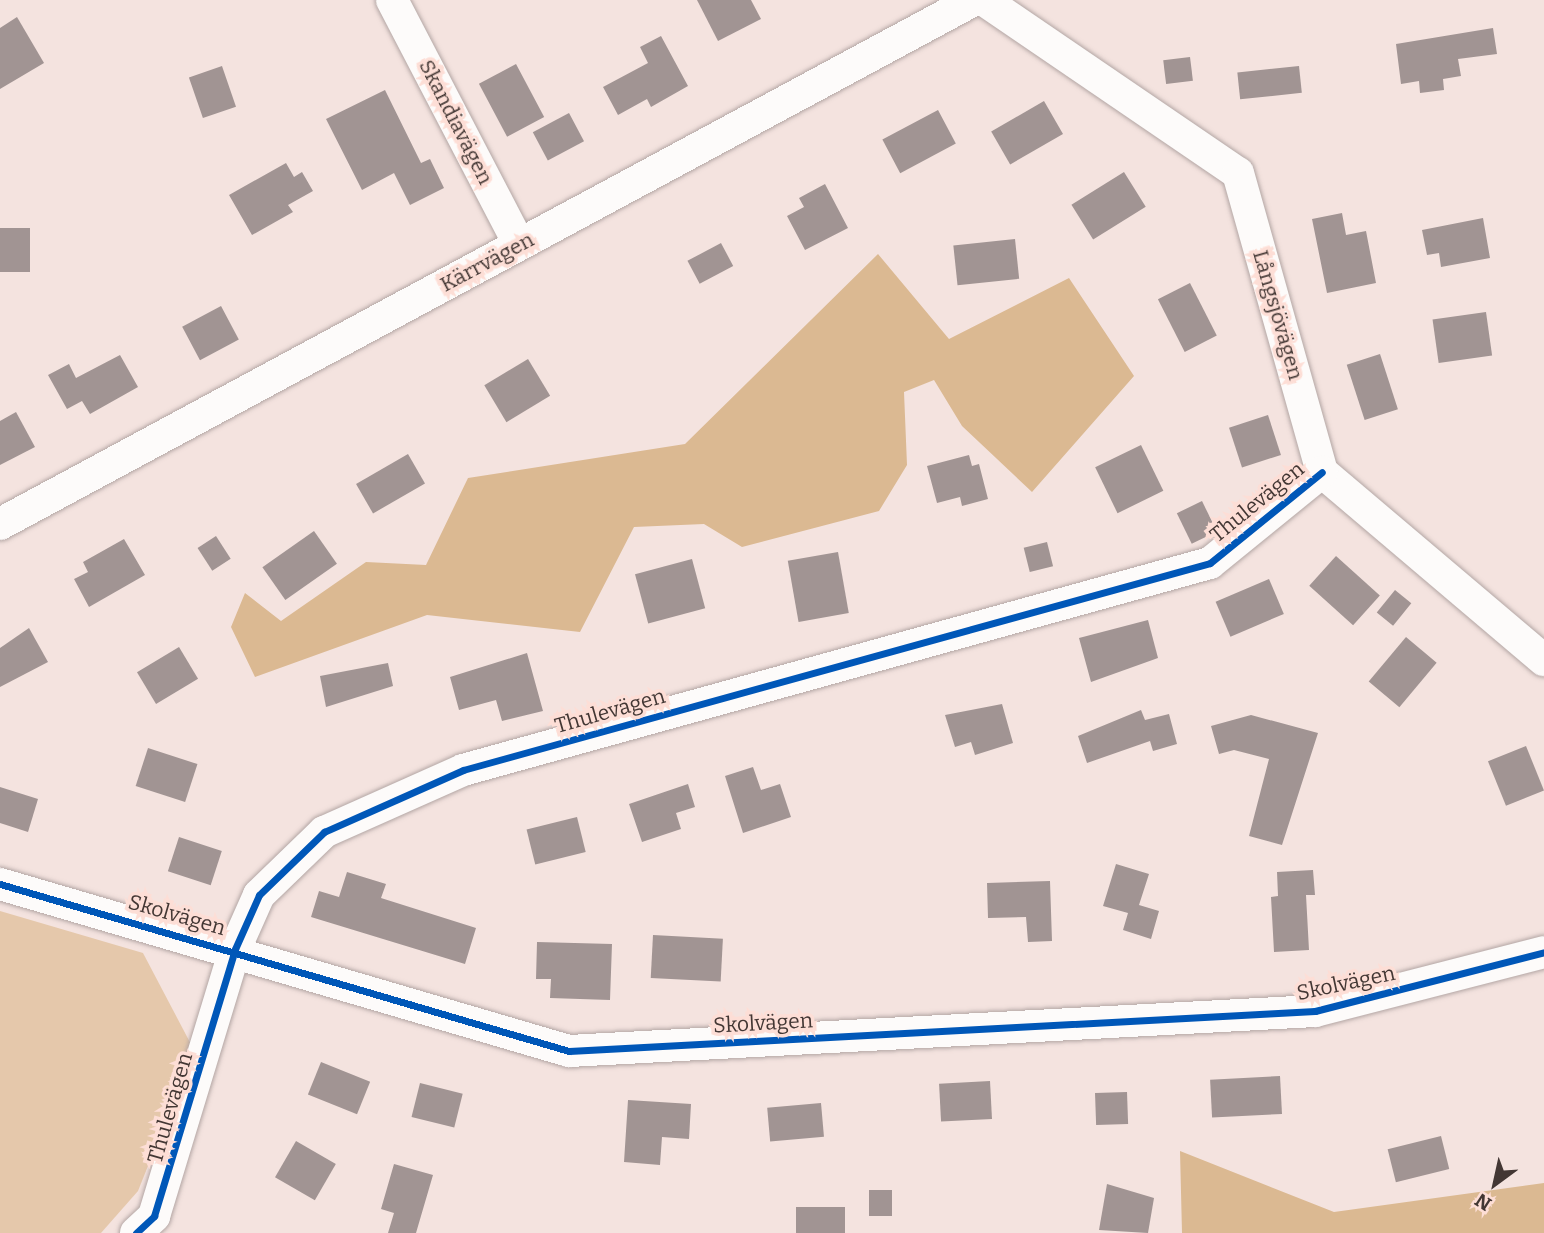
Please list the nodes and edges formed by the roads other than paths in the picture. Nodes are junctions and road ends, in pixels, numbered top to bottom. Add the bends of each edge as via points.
1 (392, 0) edge
2 (974, 0) edge
3 (984, 0) edge
4 (519, 244) junction
5 (1322, 472) junction
6 (0, 524) edge
7 (1544, 660) edge
8 (0, 884) edge
9 (235, 949) junction
10 (1544, 952) edge
11 (136, 1233) edge

1 - 4 street, Skandiavägen
2 - 4 street, Kärrvägen
3 - 5 street, Långsjövägen via 1238,173
4 - 6 street, Kärrvägen
5 - 7 street
5 - 9 street, Thulevägen via 1210,563 463,770 324,832 259,895
8 - 9 street, Skolvägen
9 - 10 street, Skolvägen via 569,1051 1315,1011
9 - 11 street, Thulevägen via 167,1181 154,1216

